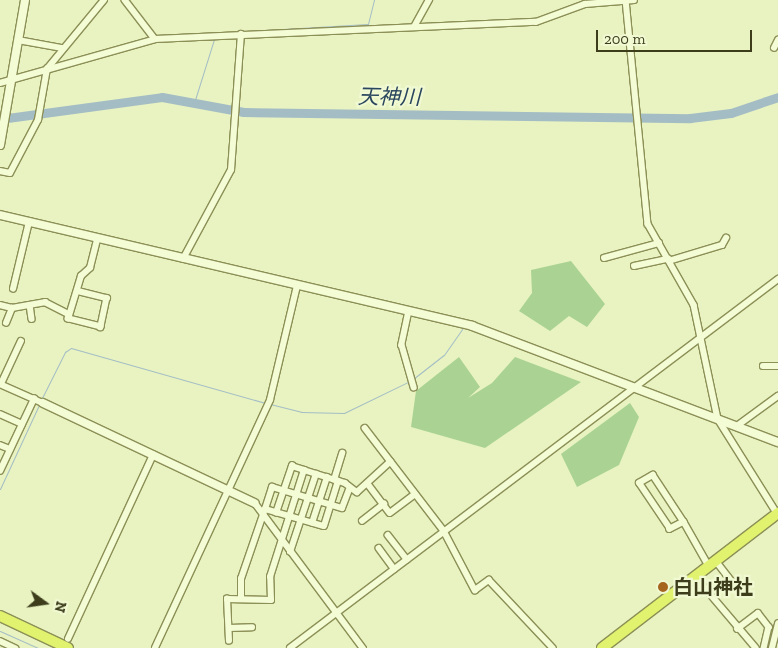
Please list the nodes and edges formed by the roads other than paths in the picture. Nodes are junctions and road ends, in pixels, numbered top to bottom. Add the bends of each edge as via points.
1 (25, 0) edge
2 (104, 0) edge
3 (125, 0) edge
4 (429, 0) edge
5 (634, 0) edge
6 (626, 1) edge
7 (414, 27) junction
8 (241, 34) junction
9 (155, 39) junction
10 (18, 40) junction
11 (778, 40) edge
12 (62, 48) junction
13 (774, 48) dead end
14 (47, 69) junction
15 (12, 79) junction
16 (0, 83) edge
17 (0, 145) edge
18 (0, 171) edge
19 (0, 215) edge
20 (29, 222) junction
21 (726, 238) dead end
22 (97, 239) junction
23 (659, 243) junction
24 (604, 258) dead end
25 (183, 260) junction
26 (669, 260) junction
27 (634, 266) dead end
28 (778, 279) edge
29 (297, 286) junction
30 (13, 289) dead end
31 (78, 291) junction
32 (0, 305) edge
33 (30, 306) junction
34 (12, 308) junction
35 (410, 311) junction
36 (69, 314) junction
37 (32, 319) dead end
38 (6, 323) dead end
39 (702, 337) junction
40 (21, 340) dead end
41 (763, 366) dead end
42 (778, 366) edge
43 (1, 384) edge
44 (414, 387) dead end
45 (635, 387) junction
46 (777, 400) edge
47 (38, 401) junction
48 (0, 414) edge
49 (718, 419) junction
50 (22, 424) junction
51 (737, 426) junction
52 (365, 428) dead end
53 (778, 442) edge
54 (0, 444) edge
55 (10, 449) junction
56 (342, 454) dead end
57 (153, 455) junction
58 (390, 462) junction
59 (304, 470) junction
60 (0, 471) edge
61 (316, 474) junction
62 (327, 477) junction
63 (336, 480) junction
64 (368, 484) junction
65 (228, 490) junction
66 (284, 490) junction
67 (349, 490) junction
68 (297, 493) junction
69 (415, 494) junction
70 (308, 497) junction
71 (319, 500) junction
72 (255, 503) joint
73 (330, 504) junction
74 (384, 504) junction
75 (264, 511) junction
76 (276, 513) junction
77 (778, 513) edge
78 (290, 516) junction
79 (301, 519) junction
80 (362, 521) dead end
81 (684, 522) junction
82 (312, 523) junction
83 (444, 531) junction
84 (388, 534) dead end
85 (281, 540) junction
86 (379, 548) dead end
87 (290, 552) junction
88 (407, 559) junction
89 (712, 563) junction
90 (394, 569) junction
91 (695, 576) junction
92 (740, 592) dead end
93 (241, 599) junction
94 (336, 613) junction
95 (0, 616) edge
96 (778, 624) edge
97 (252, 627) dead end
98 (229, 628) junction
99 (738, 630) junction
100 (0, 641) edge
101 (229, 641) dead end
102 (68, 644) edge
103 (15, 648) edge
104 (155, 648) edge
105 (290, 648) edge
106 (363, 648) edge
107 (553, 648) edge
108 (602, 648) edge
109 (756, 648) edge
110 (764, 648) edge
111 (772, 648) edge

1 - 10 street
2 - 12 street
3 - 9 street
4 - 7 street
5 - 6 street
6 - 7 street via 585,4 536,22
6 - 23 street via 648,224
7 - 8 street
8 - 9 street
8 - 25 street via 231,170
9 - 14 street
10 - 12 street
10 - 15 street
11 - 13 street
12 - 14 street
14 - 15 street
14 - 18 street via 38,102 38,120 10,173
15 - 16 street
15 - 17 street
19 - 20 street
20 - 22 street
20 - 30 street
21 - 26 street via 722,246
22 - 25 street
22 - 31 street via 90,268 81,276
23 - 24 street
23 - 26 street
25 - 29 street
26 - 27 street
26 - 39 street via 694,305
28 - 39 street
29 - 35 street
29 - 65 street via 269,403
31 - 36 street
31 - 36 street via 108,298 101,327 68,319
32 - 34 street
33 - 34 street
33 - 36 street via 45,302
33 - 37 street
34 - 38 street
35 - 44 street via 402,345
35 - 45 street via 488,331
39 - 45 street
39 - 49 street
40 - 43 street
41 - 42 street
43 - 47 street
45 - 49 street
45 - 83 street
46 - 51 street
47 - 50 street
47 - 57 street
48 - 50 street
49 - 51 street
49 - 77 street
50 - 55 street
51 - 53 street
52 - 58 street
54 - 55 street
55 - 60 street
56 - 63 street
57 - 65 street
57 - 102 street
58 - 64 street
58 - 69 street
59 - 61 street
59 - 66 street via 292,466
59 - 68 street
61 - 62 street
61 - 70 street
62 - 63 street
62 - 71 street
63 - 67 street
63 - 73 street
64 - 67 street via 357,492
64 - 74 street
65 - 72 street
65 - 104 street
66 - 68 street
66 - 75 street via 272,487
66 - 76 street
67 - 73 street via 342,508
68 - 70 street
68 - 78 street
69 - 74 street via 390,513
69 - 83 street
70 - 71 street
70 - 79 street
71 - 73 street
71 - 82 street
72 - 75 street
73 - 82 street via 324,526
74 - 80 street
75 - 76 street
75 - 85 street
75 - 93 street via 241,579
76 - 78 street
77 - 89 highway
78 - 79 street
78 - 85 street
79 - 82 street
79 - 87 street
81 - 81 street via 653,475 639,483 670,529
81 - 89 street
83 - 88 street
83 - 107 street via 475,590 489,580
84 - 88 street
85 - 87 street
85 - 93 street via 270,577 270,600
86 - 90 street
87 - 94 street
88 - 90 street
89 - 91 highway
89 - 92 street
90 - 94 street
91 - 99 street
91 - 108 highway
93 - 98 street via 227,599
94 - 105 street
94 - 106 street
95 - 102 highway
96 - 111 street
97 - 98 street
98 - 101 street
99 - 109 street
99 - 110 street via 758,613 769,626
100 - 103 street

